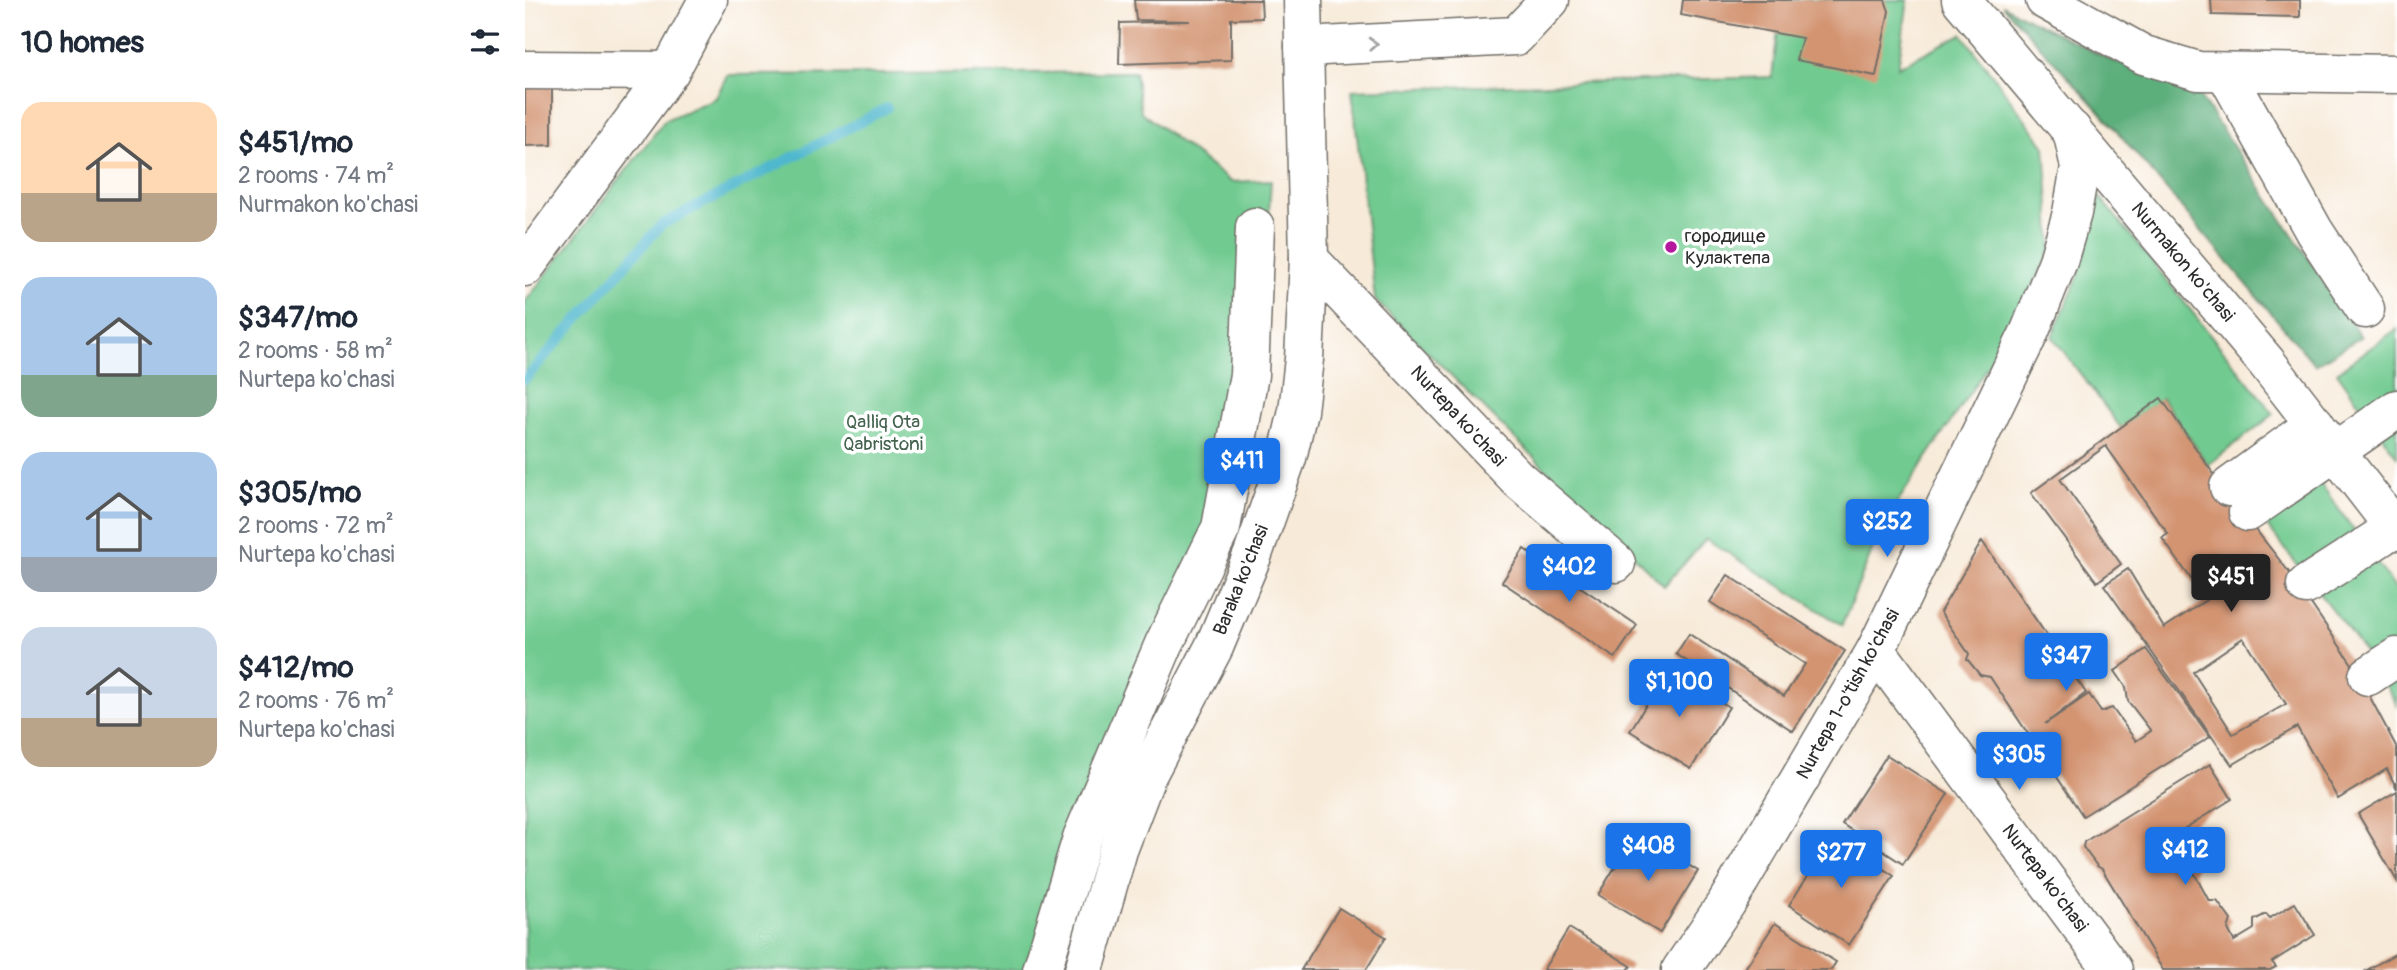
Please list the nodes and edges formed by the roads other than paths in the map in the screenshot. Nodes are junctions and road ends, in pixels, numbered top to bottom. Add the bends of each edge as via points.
1 (708, 0) edge
2 (1303, 0) edge
3 (1550, 0) edge
4 (1961, 0) edge
5 (2045, 0) edge
6 (1304, 47) junction
7 (525, 69) edge
8 (670, 71) junction
9 (2226, 73) junction
10 (2397, 74) edge
11 (2071, 130) junction
12 (1255, 227) dead end
13 (1309, 259) junction
14 (525, 267) edge
15 (2365, 309) dead end
16 (2397, 409) edge
17 (2325, 437) junction
18 (2239, 499) dead end
19 (2396, 527) edge
20 (1616, 563) dead end
21 (2307, 585) dead end
22 (1876, 650) junction
23 (1042, 970) edge
24 (1084, 970) edge
25 (1681, 970) edge
26 (2113, 970) edge

1 - 8 street
2 - 6 street, Baraka ko'chasi
6 -> 3 street via 1516,36
4 - 11 street, Nurmakon ko'chasi
5 - 9 street via 2144,55 2198,71
6 - 13 street, Baraka ko'chasi
7 - 8 street
8 - 14 street
9 - 10 street
9 - 15 street via 2313,231
11 - 17 street, Nurmakon ko'chasi
11 - 22 street, Nurtepa 1-o'tish ko'chasi via 2080,167 2058,261 2030,331
12 - 23 street via 1249,375 1221,528 1164,645 1082,838
13 - 20 street, Nurtepa ko'chasi via 1518,479
13 - 24 street, Baraka ko'chasi via 1304,359 1287,458 1214,646 1146,777 1118,850
16 - 17 street
17 - 18 street
17 - 19 street, Nurmakon ko'chasi
19 - 21 street
22 - 25 street, Nurtepa 1-o'tish ko'chasi via 1727,902
22 - 26 street, Nurtepa ko'chasi

